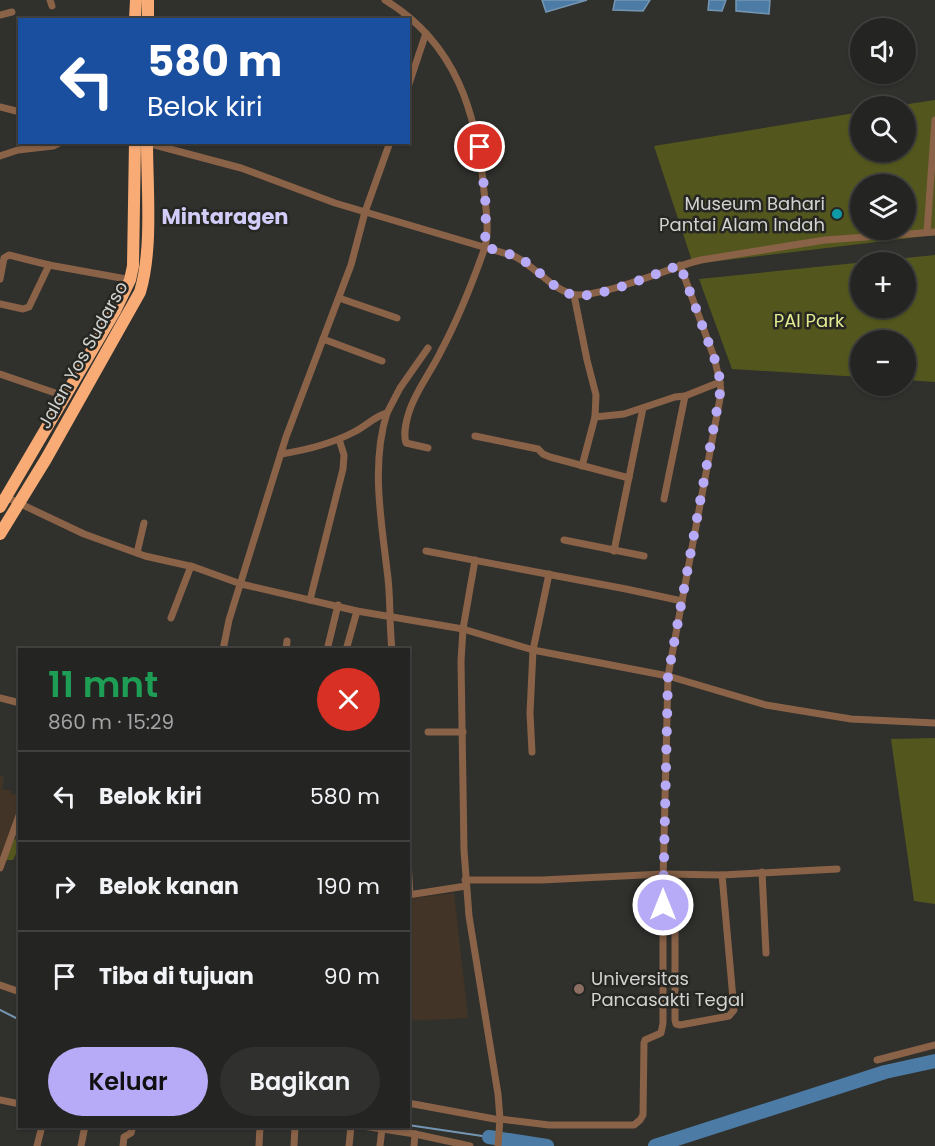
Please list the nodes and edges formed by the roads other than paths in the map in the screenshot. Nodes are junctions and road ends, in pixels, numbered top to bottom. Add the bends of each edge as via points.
1 (136, 0) edge
2 (148, 0) edge
3 (385, 0) edge
4 (12, 12) dead end
5 (0, 15) edge
6 (135, 18) edge
7 (148, 18) edge
8 (426, 33) junction
9 (410, 81) edge
10 (0, 107) edge
11 (18, 112) edge
12 (935, 120) edge
13 (57, 144) edge
14 (141, 144) edge
15 (141, 144) edge
16 (145, 144) edge
17 (389, 144) edge
18 (0, 156) edge
19 (365, 212) junction
20 (931, 232) edge
21 (485, 247) junction
22 (49, 265) junction
23 (680, 265) junction
24 (0, 279) edge
25 (130, 280) junction
26 (143, 281) junction
27 (574, 295) junction
28 (339, 298) junction
29 (0, 304) edge
30 (397, 318) dead end
31 (323, 339) junction
32 (428, 348) dead end
33 (382, 361) dead end
34 (0, 374) edge
35 (720, 382) junction
36 (64, 396) junction
37 (685, 396) junction
38 (643, 408) junction
39 (387, 413) junction
40 (595, 417) junction
41 (475, 436) dead end
42 (339, 440) junction
43 (428, 448) dead end
44 (281, 454) junction
45 (582, 466) junction
46 (629, 478) junction
47 (664, 499) dead end
48 (3, 502) edge
49 (17, 504) junction
50 (144, 523) dead end
51 (0, 534) edge
52 (564, 540) dead end
53 (426, 551) dead end
54 (614, 551) junction
55 (137, 554) junction
56 (644, 556) dead end
57 (476, 560) junction
58 (191, 566) junction
59 (549, 574) junction
60 (241, 584) junction
61 (310, 600) junction
62 (682, 602) junction
63 (338, 605) junction
64 (357, 611) junction
65 (389, 617) junction
66 (171, 618) dead end
67 (463, 629) junction
68 (222, 648) edge
69 (327, 648) edge
70 (347, 648) edge
71 (392, 648) edge
72 (533, 650) junction
73 (668, 676) junction
74 (0, 698) edge
75 (18, 702) edge
76 (935, 723) edge
77 (428, 732) dead end
78 (463, 732) junction
79 (532, 752) dead end
80 (18, 818) edge
81 (0, 868) edge
82 (837, 869) dead end
83 (762, 872) junction
84 (663, 874) junction
85 (675, 875) junction
86 (722, 875) junction
87 (465, 883) junction
88 (410, 895) edge
89 (766, 953) dead end
90 (0, 986) edge
91 (18, 991) edge
92 (935, 1046) edge
93 (877, 1060) dead end
94 (0, 1100) edge
95 (410, 1103) edge
96 (18, 1104) edge
97 (500, 1119) junction
98 (42, 1128) edge
99 (85, 1128) edge
100 (132, 1128) edge
101 (260, 1128) edge
102 (295, 1128) edge
103 (351, 1128) edge
104 (381, 1128) joint
105 (415, 1134) junction
106 (450, 1144) edge
107 (498, 1145) edge
108 (37, 1146) edge
109 (81, 1146) edge
110 (123, 1146) edge
111 (259, 1146) edge
112 (294, 1146) edge
113 (350, 1146) edge
114 (380, 1146) edge
115 (414, 1146) edge
116 (470, 1146) edge

1 - 6 highway
2 - 7 highway
3 - 8 street
4 - 5 street
8 - 9 street
8 - 21 street via 455,74 475,124 486,208
10 - 11 street
12 - 20 street
13 - 18 street
14 - 25 highway, Jalan Yos Sudarso
15 - 26 highway, Jalan Yos Sudarso via 146,253
16 - 19 street via 259,173
17 - 19 street
19 - 21 street
19 - 28 street
20 - 23 street via 825,240
21 - 27 street via 521,259
21 - 43 street via 461,309 405,427 406,443
22 - 24 street via 6,255
22 - 25 street
22 - 29 street via 29,307
23 - 27 street via 606,290
23 - 35 street
25 - 26 street
25 - 36 highway, Jalan Yos Sudarso
26 - 49 highway, Jalan Yos Sudarso via 134,304
27 - 40 street via 596,390
28 - 30 street
28 - 31 street
31 - 33 street
31 - 44 street
32 - 39 street
34 - 36 street
35 - 37 street
35 - 62 street
36 - 48 highway, Jalan Yos Sudarso
37 - 38 street
37 - 47 street
38 - 40 street
38 - 46 street
39 - 42 street
39 - 65 street via 378,474
40 - 45 street
41 - 45 street via 538,449 544,455
42 - 44 street
42 - 61 street via 343,469
44 - 60 street
45 - 46 street
46 - 54 street
48 - 49 street
49 - 51 highway, Jalan Yos Sudarso
49 - 55 street
50 - 55 street
52 - 54 street
53 - 57 street
54 - 56 street
55 - 58 street
57 - 59 street
57 - 67 street
58 - 60 street
58 - 66 street
59 - 62 street
59 - 72 street
60 - 61 street
60 - 68 street
61 - 63 street
62 - 73 street
63 - 64 street
63 - 69 street
64 - 65 street
64 - 70 street
65 - 67 street
65 - 71 street
67 - 72 street
67 - 78 street
72 - 73 street
72 - 79 street
73 - 76 street via 766,705 851,719
73 - 84 street
74 - 75 street
77 - 78 street
78 - 87 street
80 - 81 street
82 - 83 street
83 - 86 street
83 - 89 street
84 - 85 street
84 - 87 street
84 - 97 street via 663,1023 661,1033 644,1044 640,1120 634,1125 549,1125
85 - 86 street
85 - 86 street via 675,1020 680,1025 729,1016 734,1010
87 - 88 street
87 - 97 street
90 - 91 street
92 - 93 street
94 - 96 street
95 - 97 street
97 - 107 street
98 - 108 street
99 - 109 street
100 - 110 street via 124,1137
101 - 111 street
102 - 112 street
103 - 113 street
104 - 105 street
104 - 114 street
105 - 106 street
105 - 115 street
106 - 116 street

